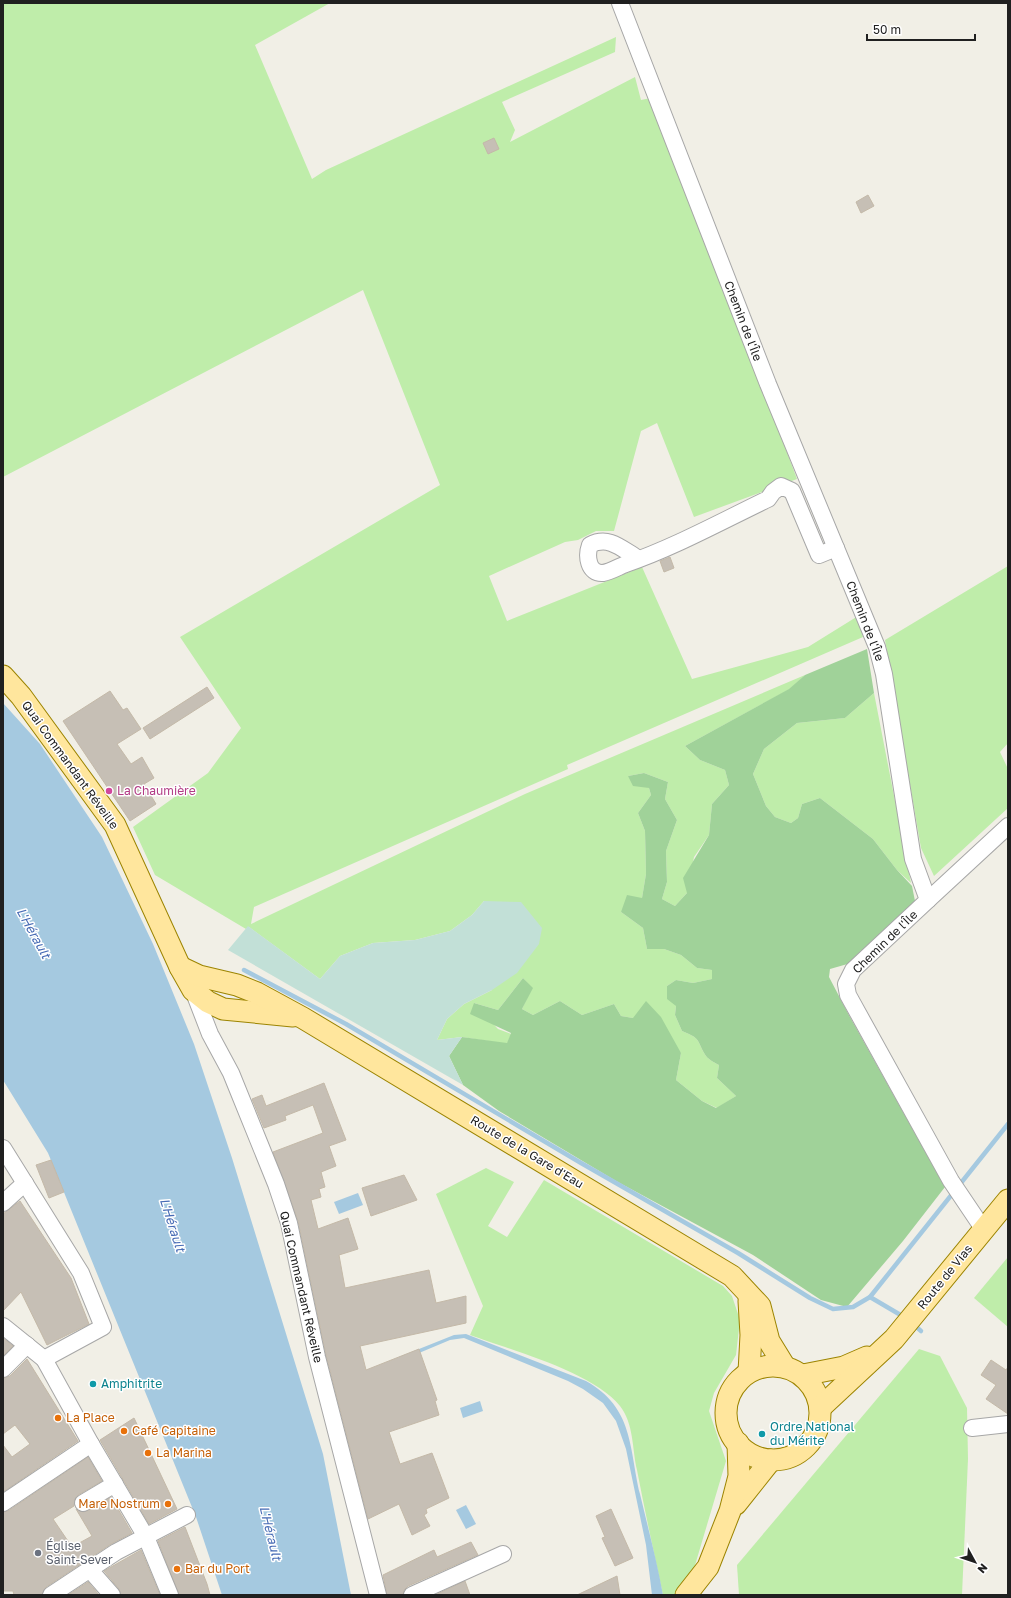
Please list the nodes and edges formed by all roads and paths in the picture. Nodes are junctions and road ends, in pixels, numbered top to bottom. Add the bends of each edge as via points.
1 (620, 3) edge
2 (836, 548) junction
3 (639, 560) dead end
4 (3, 676) edge
5 (1008, 826) edge
6 (928, 900) junction
7 (180, 967) junction
8 (237, 986) junction
9 (197, 996) junction
10 (303, 1018) junction
11 (3, 1148) edge
12 (25, 1183) junction
13 (1008, 1200) edge
14 (3, 1203) edge
15 (984, 1230) junction
16 (748, 1291) junction
17 (3, 1326) edge
18 (27, 1345) junction
19 (881, 1352) junction
20 (44, 1359) junction
21 (3, 1368) edge
22 (794, 1371) junction
23 (749, 1372) junction
24 (820, 1408) junction
25 (1008, 1424) edge
26 (972, 1428) dead end
27 (91, 1444) junction
28 (738, 1444) junction
29 (771, 1460) junction
30 (115, 1484) junction
31 (4, 1500) edge
32 (82, 1503) dead end
33 (730, 1511) junction
34 (187, 1514) dead end
35 (146, 1537) junction
36 (503, 1554) dead end
37 (708, 1567) junction
38 (90, 1570) junction
39 (51, 1595) edge
40 (112, 1595) edge
41 (170, 1595) edge
42 (378, 1595) edge
43 (412, 1595) edge
44 (686, 1595) edge
45 (704, 1595) edge

1 - 2 street, Chemin de l'Île via 765,377
2 - 3 street via 819,555 792,491 781,486 768,499
2 - 6 street, Chemin de l'Île via 877,647 884,674 913,859
4 - 7 main road, Quai Commandant Réveille via 21,696 115,825
5 - 6 street
6 - 15 street, Chemin de l'Île via 853,970 846,984 848,995 954,1187
7 - 8 main road, Route de la Gare d'Eau via 199,976
7 - 9 main road
8 - 9 street via 218,988
8 - 10 main road, Route de la Gare d'Eau via 257,993
9 - 10 main road, Route de la Gare d'Eau via 223,1008
9 - 42 street, Quai Commandant Réveille via 210,1034 231,1073 276,1184 289,1223 317,1357
10 - 16 main road, Route de la Gare d'Eau via 732,1276
11 - 12 street
12 - 14 street
12 - 20 street via 81,1273 103,1327
13 - 15 main road, Route de Vias
15 - 19 main road, Route de Vias via 905,1327
16 - 22 main road, Route de la Gare d'Eau via 760,1306 769,1341
16 - 23 main road via 751,1335
17 - 18 street
18 - 20 street
18 - 21 street
19 - 22 main road, Route de Vias via 844,1367
19 - 24 main road, Route de Vias
20 - 27 street
22 - 23 main road via 764,1367
22 - 24 main road via 814,1389
23 - 28 main road via 737,1383 728,1403 728,1424
24 - 29 main road via 820,1421 816,1433 808,1444 798,1453
25 - 26 street
27 - 30 street
27 - 31 street
28 - 29 main road via 754,1455
28 - 33 main road via 739,1476
29 - 33 main road
30 - 32 street
30 - 35 street
33 - 37 main road
34 - 35 street
35 - 38 street via 116,1552
35 - 41 street
36 - 43 street
37 - 44 main road
37 - 45 main road via 703,1587
38 - 39 street
38 - 40 street

